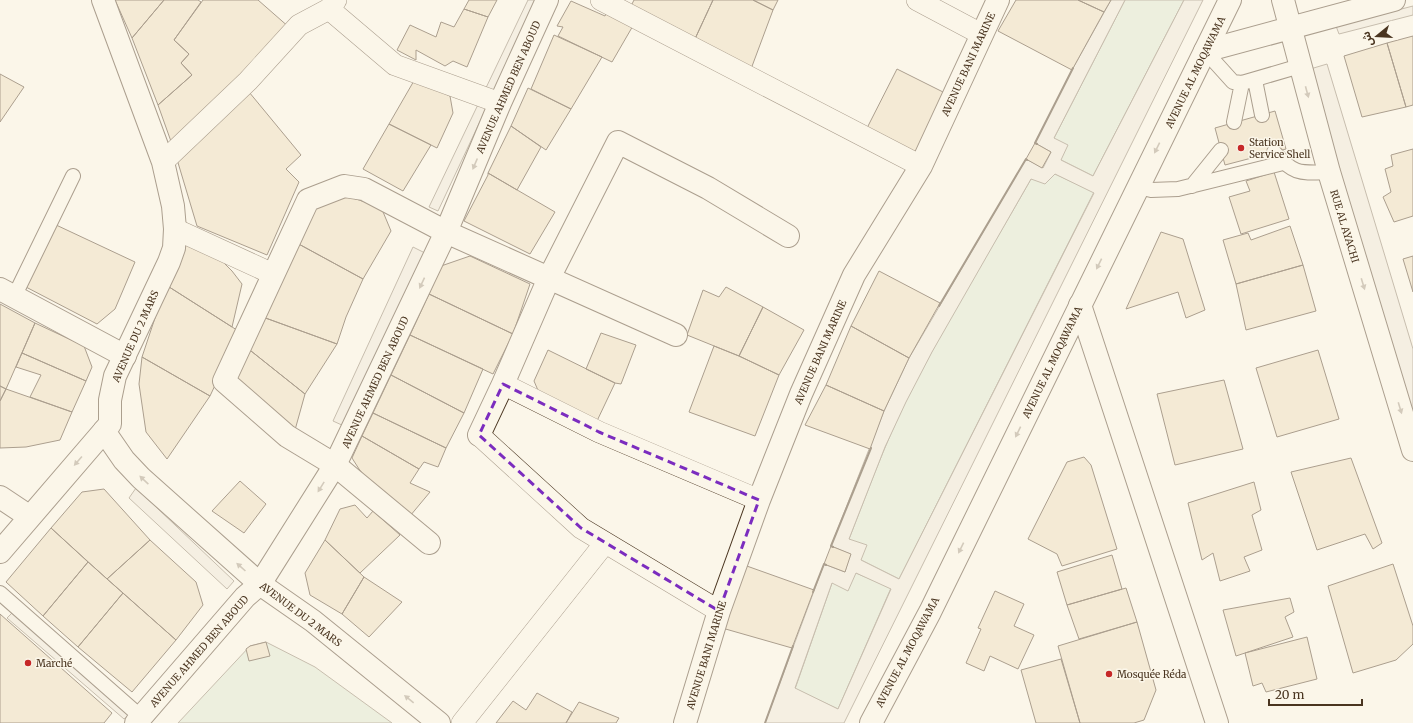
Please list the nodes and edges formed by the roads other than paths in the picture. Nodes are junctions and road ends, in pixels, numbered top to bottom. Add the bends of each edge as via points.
1 (103, 0) edge
2 (547, 0) edge
3 (601, 0) edge
4 (917, 0) edge
5 (998, 0) edge
6 (1230, 0) edge
7 (1282, 0) edge
8 (1394, 0) edge
9 (333, 4) edge
10 (1290, 27) junction
11 (981, 34) junction
12 (1206, 50) junction
13 (1300, 66) junction
14 (1249, 82) junction
15 (500, 103) junction
16 (1262, 115) dead end
17 (1234, 122) dead end
18 (1221, 150) dead end
19 (163, 162) junction
20 (921, 166) junction
21 (1329, 172) junction
22 (73, 176) dead end
23 (1192, 186) junction
24 (1138, 187) junction
25 (175, 229) junction
26 (446, 232) junction
27 (788, 236) dead end
28 (273, 274) junction
29 (549, 278) junction
30 (7, 293) edge
31 (1080, 305) junction
32 (676, 335) dead end
33 (125, 356) junction
34 (503, 384) junction
35 (104, 431) junction
36 (479, 435) joint
37 (1413, 450) edge
38 (335, 465) junction
39 (0, 497) edge
40 (759, 500) junction
41 (30, 517) junction
42 (429, 543) dead end
43 (605, 543) junction
44 (0, 552) edge
45 (260, 584) junction
46 (0, 593) edge
47 (719, 611) junction
48 (139, 720) edge
49 (439, 723) edge
50 (462, 723) edge
51 (684, 723) edge
52 (871, 723) edge
53 (1217, 723) edge

1 - 19 street, AVENUE DU 2 MARS
2 - 15 street, AVENUE AHMED BEN ABOUD
3 - 20 street
4 - 11 street
5 - 11 street, AVENUE BANI MARINE
6 - 12 street, AVENUE AL MOQAWAMA
7 - 10 street, RUE AL AYACHI
8 - 10 street
9 - 15 street via 396,65
9 - 19 street via 299,25 248,81
10 - 12 street
10 - 13 street, RUE AL AYACHI
11 - 20 street, AVENUE BANI MARINE
12 - 14 lane via 1233,82
12 -> 24 street, AVENUE AL MOQAWAMA
13 - 14 lane
13 -> 21 street, RUE AL AYACHI
14 - 16 lane
14 - 17 lane
15 -> 26 street, AVENUE AHMED BEN ABOUD
18 - 23 lane
19 - 25 street, AVENUE DU 2 MARS via 173,206
20 - 40 street, AVENUE BANI MARINE via 854,275 801,394
21 - 23 lane via 1295,171 1279,157
21 -> 37 street, RUE AL AYACHI
22 - 30 lane
23 - 24 lane via 1166,190
24 -> 31 street, AVENUE AL MOQAWAMA
25 - 28 street
25 - 33 street, AVENUE DU 2 MARS via 174,248 169,262
26 - 28 street via 364,189 344,186 308,200
26 - 29 street
26 -> 38 street, AVENUE AHMED BEN ABOUD
27 - 29 street via 708,188 618,142
28 - 38 street via 224,381 287,436
29 - 32 street
29 - 34 street
30 - 33 street
31 -> 52 street, AVENUE AL MOQAWAMA via 930,612
31 - 53 street
33 - 35 street, AVENUE DU 2 MARS via 115,376 110,400 110,424
34 - 36 street
34 - 40 street via 599,432
35 -> 41 street
45 -> 35 street, AVENUE DU 2 MARS via 141,478 124,460
36 - 43 street via 581,528
38 - 42 street
38 -> 45 street, AVENUE AHMED BEN ABOUD
39 - 41 street
40 - 47 street, AVENUE BANI MARINE
41 - 44 street
43 - 47 street
43 - 50 street
45 - 48 street, AVENUE AHMED BEN ABOUD via 245,597
49 -> 45 street, AVENUE DU 2 MARS via 313,621
46 - 48 lane
47 - 51 street, AVENUE BANI MARINE

